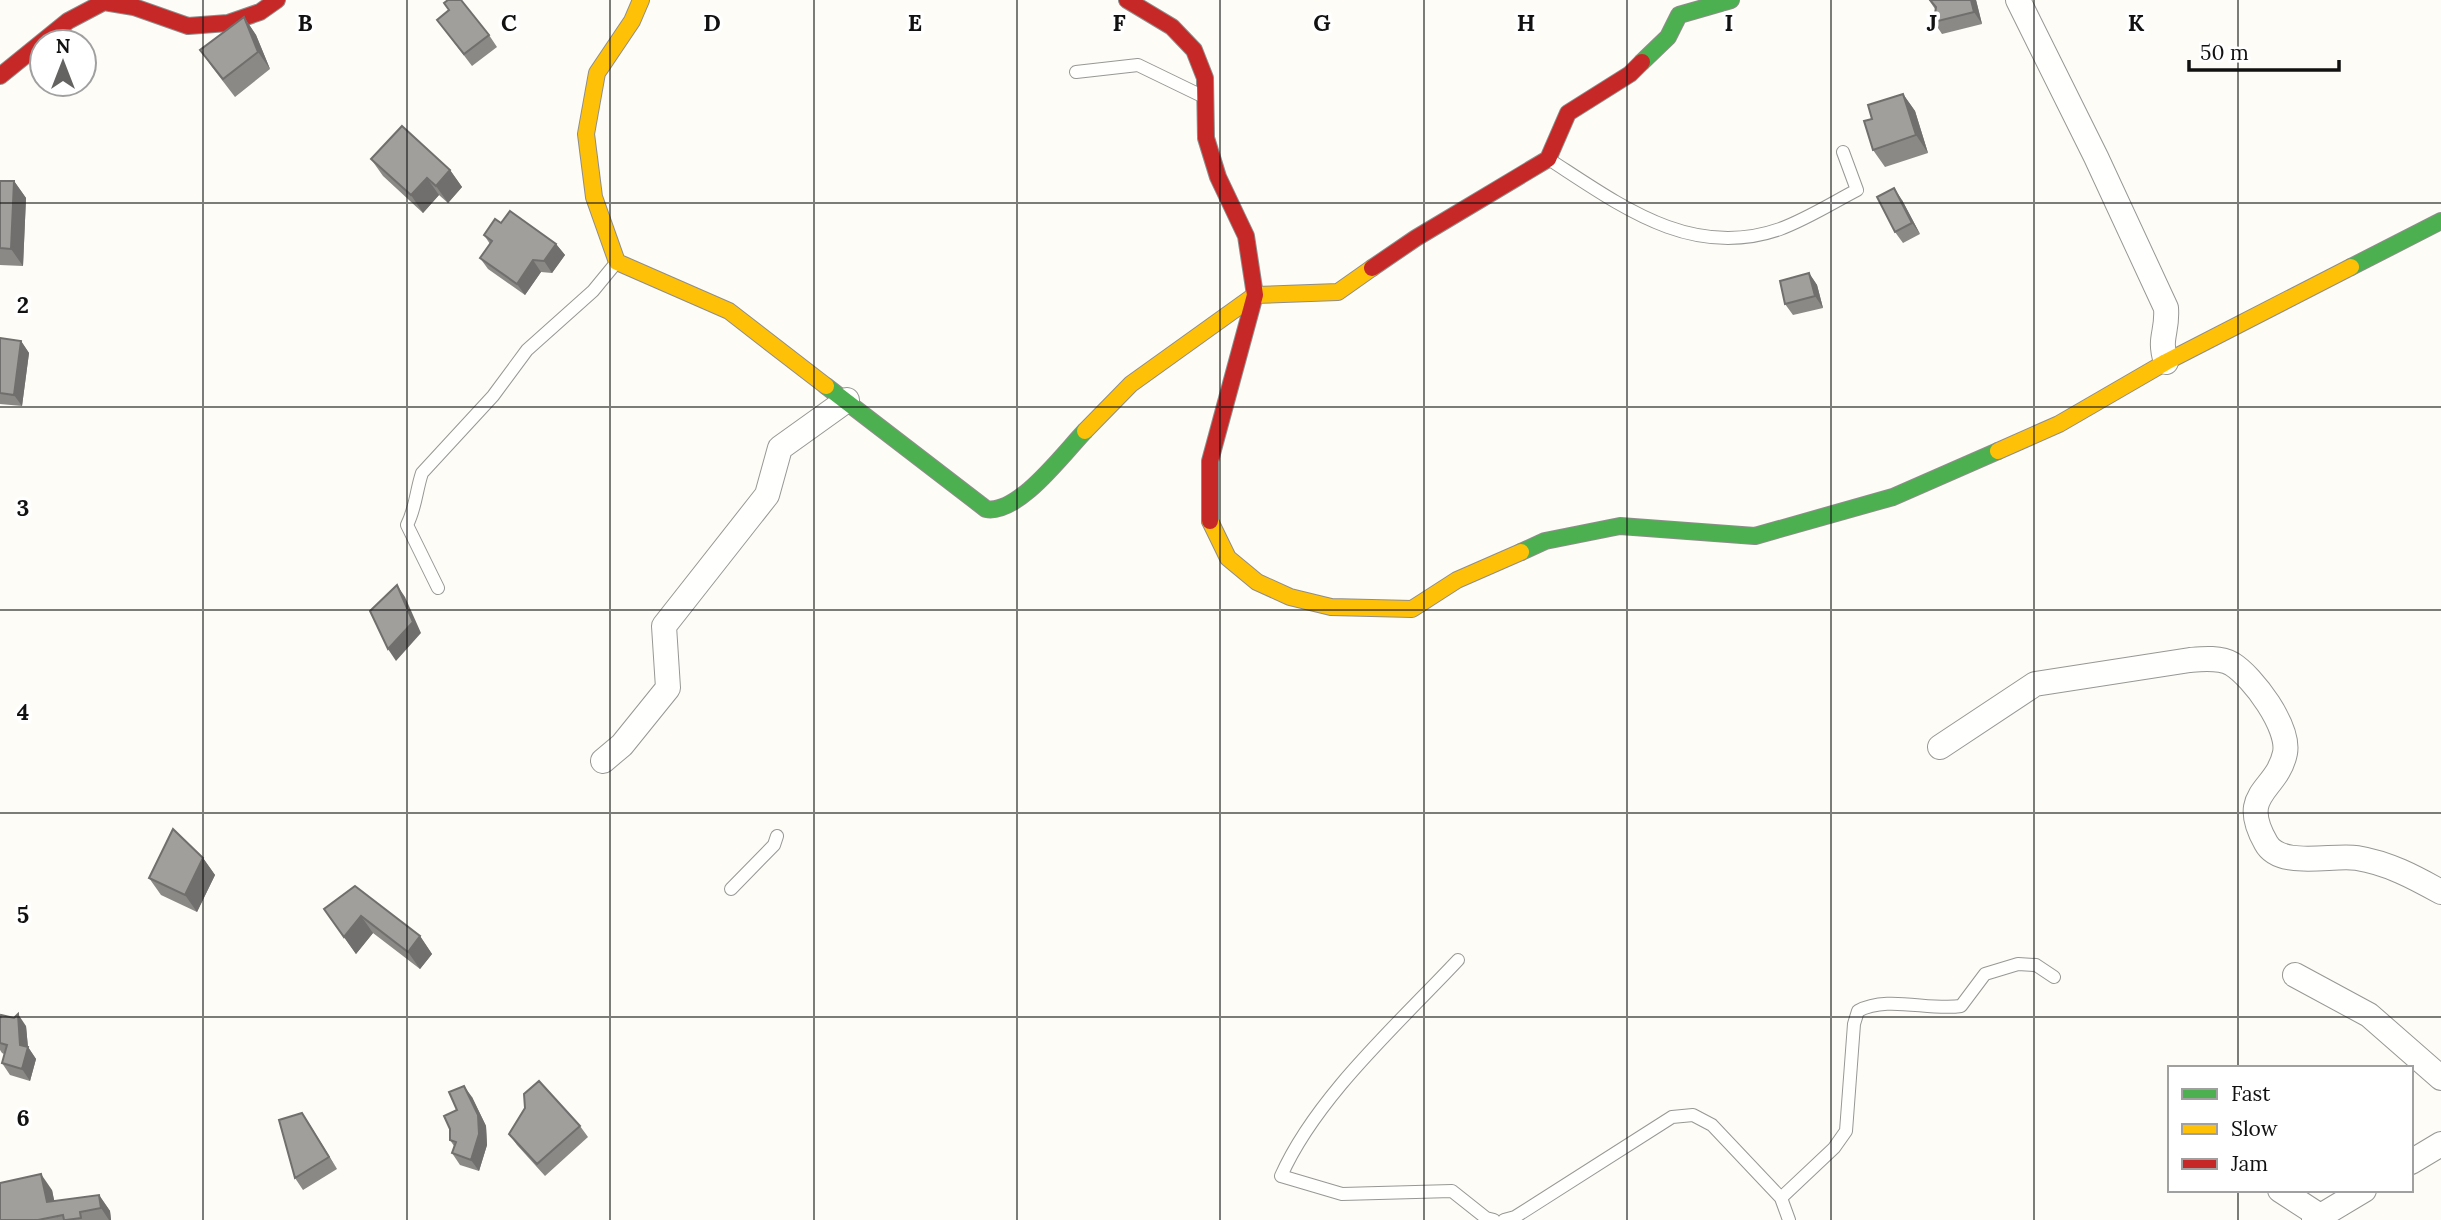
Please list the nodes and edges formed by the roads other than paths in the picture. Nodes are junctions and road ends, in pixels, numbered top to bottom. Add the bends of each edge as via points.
1 (277, 0) edge
2 (641, 0) edge
3 (1127, 0) edge
4 (1731, 0) edge
5 (2018, 0) edge
6 (1677, 7) edge
7 (1076, 72) dead end
8 (0, 76) edge
9 (1206, 98) junction
10 (1843, 152) dead end
11 (1548, 159) junction
12 (2441, 221) edge
13 (617, 262) junction
14 (1255, 295) junction
15 (2166, 362) junction
16 (847, 400) junction
17 (438, 588) dead end
18 (1940, 747) dead end
19 (603, 761) dead end
20 (777, 836) dead end
21 (731, 889) dead end
22 (2441, 892) edge
23 (1458, 960) dead end
24 (2295, 975) dead end
25 (2054, 977) dead end
26 (2441, 1078) edge
27 (2441, 1144) edge
28 (2413, 1161) edge
29 (2283, 1192) edge
30 (2361, 1192) edge
31 (1781, 1198) junction
32 (2317, 1218) edge
33 (1494, 1220) edge
34 (1504, 1220) edge
35 (1789, 1220) edge

1 - 8 street via 260,12 228,23 188,26 104,2 68,21
2 - 13 street via 597,73 586,134 594,197
3 - 9 street via 1172,27 1194,50 1205,78
4 - 6 street
5 - 15 street via 2166,308 2167,324 2160,344
6 - 11 street via 1668,37 1630,74 1568,113
7 - 9 lane via 1138,65
9 - 14 street via 1206,138 1218,177 1246,236
10 - 11 lane via 1857,190 1781,229 1740,239 1671,230 1634,215
11 - 14 street via 1338,292
12 - 15 street
13 - 16 street via 729,311
13 - 17 lane via 593,292 527,350 493,396 422,473 417,505 407,525
14 - 15 street via 1210,461 1210,521 1228,558 1257,582 1290,597 1331,607 1412,609 1457,580 1545,541 1620,526 1755,536 1893,497 2059,424
14 - 16 street via 1130,384 1016,502 998,511 986,509
16 - 19 street via 780,447 767,495 664,626 668,688 622,745
18 - 22 street via 2035,684 2190,660 2231,664 2264,696 2285,735 2285,753 2258,797 2256,824 2268,848 2292,859 2356,858 2401,870
20 - 21 lane via 774,845
23 - 33 lane via 1330,1098 1293,1149 1281,1176 1342,1194 1452,1191
24 - 26 street via 2369,1015
25 - 31 lane via 2036,965 2018,964 1985,974 1961,1006 1870,1004 1858,1011 1846,1131
27 - 28 street
29 - 32 street
30 - 32 street
31 - 34 lane via 1712,1125 1693,1115 1672,1117
31 - 35 lane

